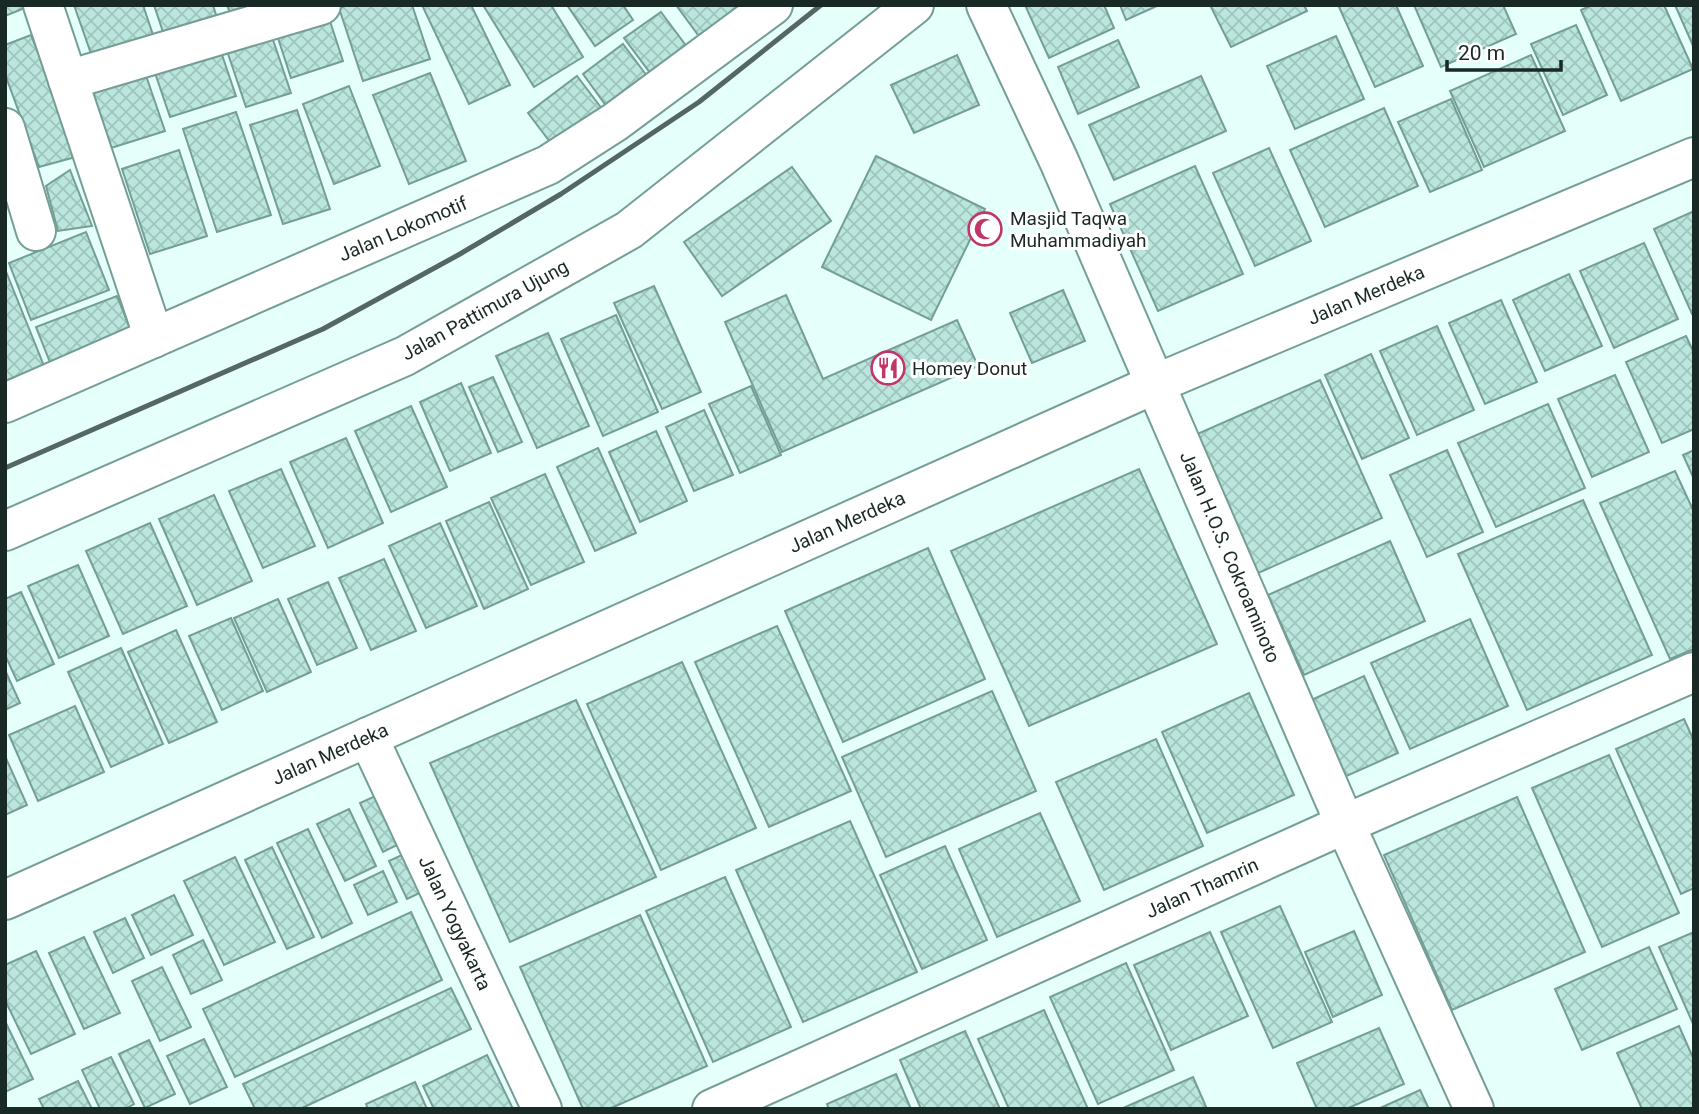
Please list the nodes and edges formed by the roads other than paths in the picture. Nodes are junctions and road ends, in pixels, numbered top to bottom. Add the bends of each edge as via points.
1 (43, 5) edge
2 (321, 5) edge
3 (774, 5) edge
4 (914, 5) edge
5 (989, 6) edge
6 (68, 80) junction
7 (5, 128) edge
8 (1694, 156) edge
9 (36, 231) dead end
10 (155, 338) junction
11 (1155, 384) junction
12 (5, 403) edge
13 (5, 531) edge
14 (1694, 672) edge
15 (368, 737) junction
16 (1345, 824) junction
17 (5, 900) edge
18 (542, 1109) edge
19 (712, 1109) edge
20 (1474, 1109) edge

1 - 6 street
2 - 6 street
3 - 10 street, Jalan Lokomotif via 615,122 548,165
4 - 13 street, Jalan Pattimura Ujung via 629,230 405,356
5 - 11 street, Jalan H.O.S. Cokroaminoto
6 - 10 street
7 - 9 street
8 - 11 street, Jalan Merdeka
10 - 12 street, Jalan Lokomotif
11 - 15 street, Jalan Merdeka
11 - 16 street, Jalan H.O.S. Cokroaminoto
14 - 16 street, Jalan Thamrin
15 - 17 street, Jalan Merdeka
15 - 18 street, Jalan Yogyakarta
16 - 19 street, Jalan Thamrin
16 - 20 street, Jalan H.O.S. Cokroaminoto

